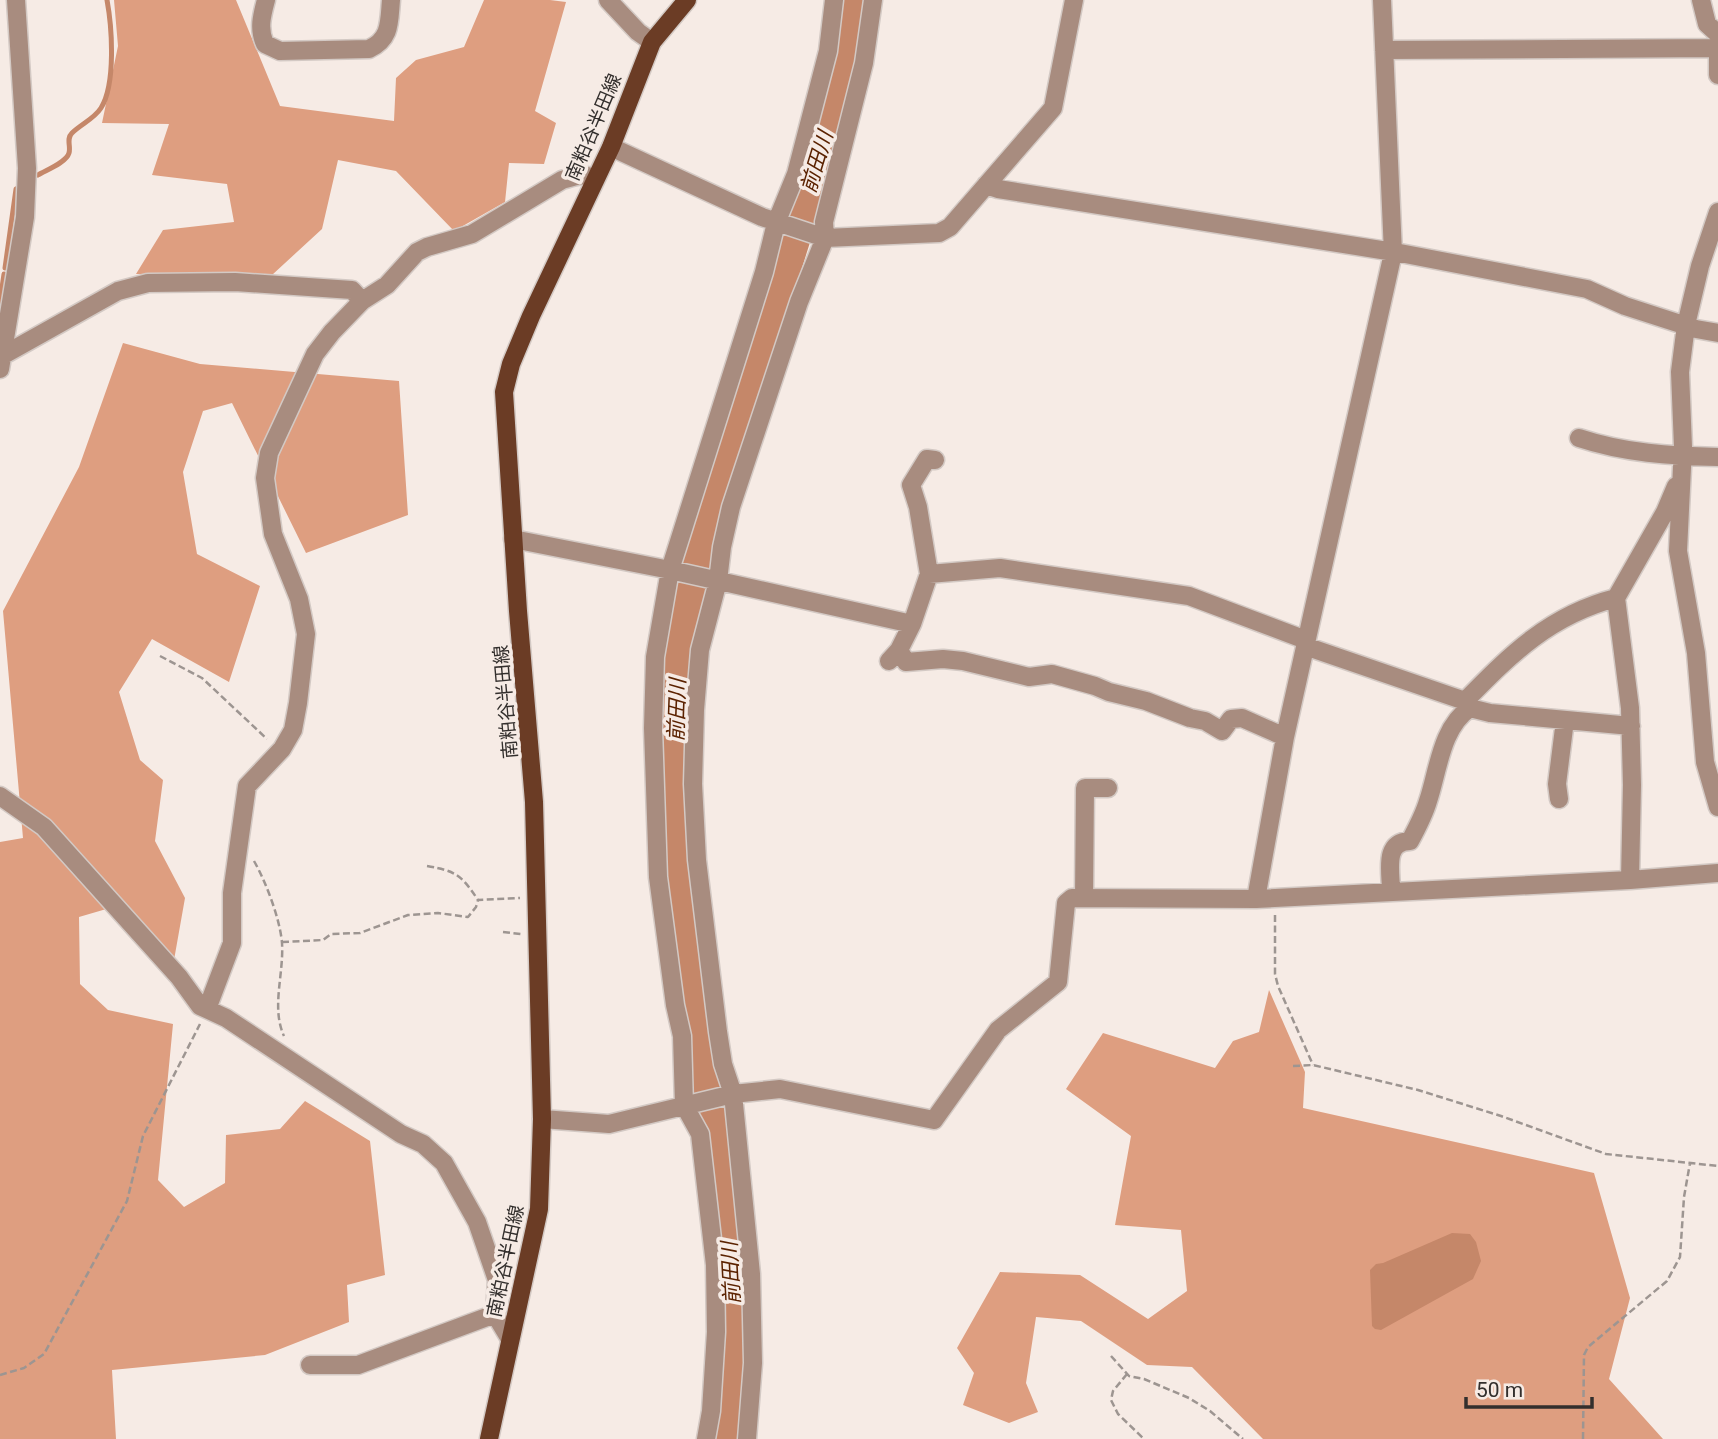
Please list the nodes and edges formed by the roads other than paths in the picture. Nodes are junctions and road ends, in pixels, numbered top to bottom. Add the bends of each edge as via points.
1 (16, 0) edge
2 (266, 0) edge
3 (391, 0) edge
4 (608, 0) edge
5 (687, 0) edge
6 (834, 0) edge
7 (873, 0) edge
8 (1074, 0) edge
9 (1382, 0) edge
10 (1700, 0) edge
11 (1718, 34) edge
12 (652, 42) junction
13 (1718, 48) edge
14 (1384, 50) junction
15 (1718, 56) edge
16 (1718, 75) edge
17 (611, 147) junction
18 (594, 179) junction
19 (986, 185) junction
20 (1718, 212) edge
21 (776, 223) junction
22 (820, 237) junction
23 (1393, 253) junction
24 (8, 271) edge
25 (362, 301) junction
26 (1686, 325) junction
27 (1718, 332) edge
28 (1, 361) edge
29 (1579, 438) dead end
30 (1718, 457) edge
31 (935, 460) dead end
32 (1681, 464) junction
33 (513, 539) junction
34 (675, 571) junction
35 (929, 574) junction
36 (713, 580) junction
37 (1616, 598) junction
38 (912, 624) junction
39 (1306, 643) junction
40 (1467, 705) junction
41 (1566, 720) junction
42 (1631, 726) junction
43 (1285, 737) junction
44 (1108, 788) dead end
45 (0, 796) edge
46 (1559, 799) dead end
47 (1718, 807) edge
48 (1718, 873) edge
49 (1630, 880) junction
50 (1391, 891) junction
51 (1084, 898) junction
52 (1256, 899) junction
53 (207, 1009) junction
54 (733, 1094) junction
55 (684, 1105) junction
56 (542, 1119) junction
57 (495, 1314) junction
58 (510, 1339) junction
59 (310, 1365) dead end
60 (489, 1439) edge
61 (706, 1439) edge
62 (747, 1439) edge

1 - 24 street via 27,168 25,217
2 - 3 street via 262,37 265,44 280,51 369,49 380,44 388,29
4 - 12 street
5 - 12 main road, 南粕谷半田線
6 - 21 street via 828,51 796,174
7 - 22 street via 864,63
8 - 19 street via 1053,108
9 - 14 street
10 - 11 street via 1707,24
12 - 17 main road, 南粕谷半田線
13 - 14 street
14 - 23 street
15 - 16 street
17 - 18 main road, 南粕谷半田線
17 - 21 street
18 - 25 street via 589,175 562,180 472,234 427,247 408,260 387,285
18 - 33 main road, 南粕谷半田線 via 531,316 504,392
19 - 22 street via 950,227 939,233
19 - 23 street
20 - 26 street
21 - 22 street
21 - 34 street
22 - 36 street via 731,507
23 - 26 street via 1587,289
23 - 39 street
24 - 28 street
25 - 28 street via 352,290 236,282 148,283 118,291
25 - 53 street via 315,354 269,453 265,478 273,534 299,599 306,634 293,730 282,750 247,786 230,921 232,943
26 - 27 street
26 - 32 street
29 - 32 street
30 - 32 street
31 - 35 street via 927,459 911,485
32 - 37 street via 1665,512
32 - 47 street via 1679,562 1696,653 1705,762
33 - 34 street
33 - 56 main road, 南粕谷半田線 via 534,802
34 - 36 street
34 - 55 street via 655,657 653,728 658,877 682,1036
35 - 38 street
35 - 39 street via 1000,568 1189,596
36 - 38 street
36 - 54 street via 700,650 694,784 697,860 718,1032
37 - 40 street via 1581,609 1548,627 1510,656
37 - 42 street
38 - 43 street via 894,656 906,662 943,659 1030,677 1052,674 1146,701 1222,731 1231,719 1242,718
39 - 40 street
39 - 43 street
40 - 41 street via 1490,713
40 - 50 street via 1440,755 1427,806 1410,841 1394,845
41 - 42 street
41 - 46 street
42 - 49 street
43 - 52 street
44 - 51 street via 1085,788
45 - 53 street via 44,827
48 - 49 street
49 - 50 street
50 - 52 street
51 - 52 street
51 - 54 street via 1066,903 1058,982 998,1030 934,1120 779,1089
53 - 57 street via 423,1144 444,1163 477,1222 496,1280
54 - 55 street
54 - 62 street via 751,1274 753,1363
55 - 56 street via 608,1124
55 - 61 street via 700,1134 715,1265 716,1332
56 - 58 main road, 南粕谷半田線 via 539,1209
57 - 58 street
57 - 59 street via 358,1365
58 - 60 main road, 南粕谷半田線

